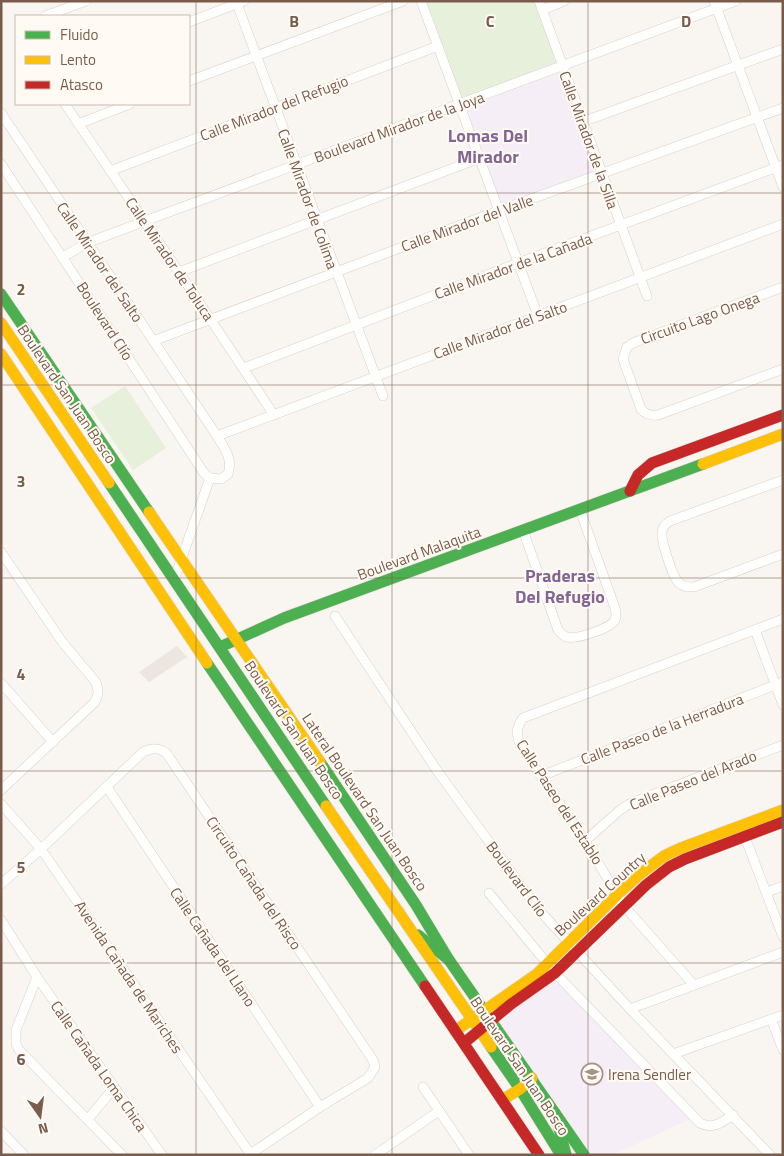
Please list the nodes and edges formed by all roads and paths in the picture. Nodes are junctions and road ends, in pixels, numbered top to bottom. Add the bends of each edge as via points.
1 (86, 1) edge
2 (403, 1) edge
3 (421, 1) edge
4 (564, 1) edge
5 (736, 1) edge
6 (239, 2) edge
7 (540, 5) edge
8 (715, 5) edge
9 (48, 15) edge
10 (190, 22) edge
11 (438, 46) junction
12 (783, 49) edge
13 (255, 56) junction
14 (738, 65) junction
15 (562, 66) junction
16 (190, 82) edge
17 (66, 105) edge
18 (127, 105) edge
19 (460, 105) junction
20 (275, 108) junction
21 (783, 108) edge
22 (1, 113) edge
23 (757, 117) junction
24 (582, 122) junction
25 (78, 124) junction
26 (480, 158) junction
27 (1, 164) edge
28 (296, 164) junction
29 (779, 167) edge
30 (110, 171) junction
31 (601, 174) junction
32 (783, 187) edge
33 (498, 211) junction
34 (144, 221) junction
35 (317, 221) junction
36 (783, 224) edge
37 (620, 226) junction
38 (87, 243) junction
39 (63, 257) junction
40 (518, 263) junction
41 (180, 272) junction
42 (336, 272) junction
43 (640, 279) junction
44 (783, 287) edge
45 (1, 294) edge
46 (647, 296) dead end
47 (538, 316) junction
48 (210, 319) junction
49 (1, 322) edge
50 (356, 324) junction
51 (153, 341) junction
52 (1, 354) edge
53 (244, 368) junction
54 (783, 369) edge
55 (376, 376) junction
56 (383, 396) dead end
57 (274, 415) junction
58 (783, 415) edge
59 (783, 434) edge
60 (217, 436) junction
61 (210, 478) junction
62 (782, 483) edge
63 (630, 492) junction
64 (580, 510) junction
65 (522, 530) junction
66 (152, 549) junction
67 (1, 552) edge
68 (783, 554) edge
69 (137, 559) junction
70 (181, 560) junction
71 (174, 580) junction
72 (335, 616) dead end
73 (783, 620) edge
74 (755, 630) junction
75 (236, 640) junction
76 (220, 647) junction
77 (1, 683) edge
78 (779, 684) edge
79 (783, 705) edge
80 (53, 742) junction
81 (783, 745) edge
82 (541, 776) junction
83 (107, 787) junction
84 (1, 790) edge
85 (1, 804) edge
86 (783, 810) edge
87 (783, 822) edge
88 (745, 837) junction
89 (585, 841) junction
90 (41, 849) junction
91 (1, 884) edge
92 (783, 886) edge
93 (766, 892) junction
94 (488, 893) dead end
95 (618, 894) junction
96 (624, 906) junction
97 (1, 920) edge
98 (409, 928) junction
99 (783, 937) edge
100 (569, 942) junction
101 (578, 952) junction
102 (783, 952) edge
103 (448, 960) junction
104 (551, 969) junction
105 (37, 977) junction
106 (693, 984) junction
107 (630, 1009) junction
108 (484, 1011) junction
109 (783, 1015) edge
110 (472, 1019) junction
111 (771, 1019) junction
112 (492, 1021) junction
113 (480, 1030) junction
114 (455, 1031) junction
115 (464, 1043) junction
116 (783, 1050) edge
117 (673, 1054) junction
118 (532, 1078) junction
119 (422, 1086) dead end
120 (114, 1088) junction
121 (520, 1089) junction
122 (502, 1100) junction
123 (320, 1107) junction
124 (439, 1110) junction
125 (556, 1113) junction
126 (733, 1115) junction
127 (88, 1119) junction
128 (1, 1131) edge
129 (386, 1152) edge
130 (250, 1154) edge
131 (24, 1155) edge
132 (122, 1155) edge
133 (162, 1155) edge
134 (376, 1155) edge
135 (469, 1155) edge
136 (539, 1155) edge
137 (561, 1155) edge
138 (566, 1155) edge
139 (584, 1155) edge
140 (770, 1155) edge

1 - 9 street
2 - 13 street
3 - 11 street
4 - 7 street
5 - 8 street, Boulevard Mirador de la Joya
6 - 10 street
6 - 13 street, Calle Mirador de Colima
7 - 15 street, Calle Mirador de la Silla
8 - 14 street
8 - 15 street, Boulevard Mirador de la Joya
11 - 19 street
11 - 20 street, Calle Mirador del Refugio
12 - 14 street
13 - 16 street
13 - 20 street, Calle Mirador de Colima
14 - 23 street
14 - 24 street
15 - 19 street, Boulevard Mirador de la Joya
15 - 24 street, Calle Mirador de la Silla
17 - 25 street, Calle Mirador de Toluca
18 - 25 street
19 - 26 street
19 - 28 street, Boulevard Mirador de la Joya
20 - 28 street, Calle Mirador de Colima
20 - 30 street, Calle Mirador del Refugio
21 - 23 street, Calle Mirador del Valle
22 - 38 street, Calle Mirador del Salto
23 - 29 street
23 - 31 street, Calle Mirador del Valle
24 - 31 street, Calle Mirador de la Silla
25 - 30 street, Calle Mirador de Toluca
26 - 33 street
26 - 35 street
27 - 39 street, Boulevard Clío
28 - 34 street, Boulevard Mirador de la Joya
28 - 35 street, Calle Mirador de Colima
29 - 32 street
29 - 37 street, Calle Mirador de la Cañada
30 - 34 street, Calle Mirador de Toluca
31 - 33 street, Calle Mirador del Valle
31 - 37 street, Calle Mirador de la Silla
33 - 40 street
33 - 42 street, Calle Mirador del Valle
34 - 38 street, Boulevard Mirador de la Joya
34 - 41 street, Calle Mirador de Toluca
35 - 41 street
35 - 42 street, Calle Mirador de Colima
36 - 43 street, Calle Mirador del Salto
37 - 40 street, Calle Mirador de la Cañada
37 - 43 street, Calle Mirador de la Silla
38 - 39 street, Boulevard Mirador de la Joya
38 - 51 street, Calle Mirador del Salto
39 - 61 street, Boulevard Clío
40 - 47 street
40 - 50 street, Calle Mirador de la Cañada
41 - 48 street, Calle Mirador de Toluca
42 - 48 street, Calle Mirador del Valle
42 - 50 street, Calle Mirador de Colima
43 - 46 street, Calle Mirador de la Silla
43 - 47 street, Calle Mirador del Salto
44 - 54 street, Circuito Lago Onega via 633,343 627,347 623,359 641,409 651,416
45 - 70 street, Lateral Boulevard San Juan Bosco
47 - 55 street, Calle Mirador del Salto
48 - 51 street, Calle Mirador del Valle
48 - 53 street, Calle Mirador de Toluca
49 - 66 street, Boulevard San Juan Bosco
50 - 53 street, Calle Mirador de la Cañada
50 - 55 street, Calle Mirador de Colima
51 - 60 street, Calle Mirador del Salto
52 - 69 street
53 - 57 street, Calle Mirador de Toluca
55 - 56 street, Calle Mirador de Colima
55 - 57 street, Calle Mirador del Salto
57 - 60 street, Calle Mirador del Salto
58 - 63 street via 652,463 637,475
59 - 63 street, Boulevard Malaquita
60 - 61 street, Calle Mirador del Salto via 230,458 230,467 228,474 220,479
61 - 70 street
62 - 68 street via 670,521 664,525 662,538 675,577 686,587 694,587
63 - 64 street, Boulevard Malaquita
64 - 65 street, Boulevard Malaquita
64 - 65 street via 616,608 615,622 608,627 578,637 562,635
65 - 75 street, Boulevard Malaquita via 284,618
66 - 69 street
66 - 71 street, Boulevard San Juan Bosco
67 - 80 street via 98,688 95,702
69 - 114 street
70 - 71 street
70 - 75 street, Lateral Boulevard San Juan Bosco
71 - 76 street, Boulevard San Juan Bosco
72 - 100 street, Boulevard Clío via 444,780 538,909
73 - 74 street, Calle Paseo del Establo
74 - 78 street
74 - 82 street, Calle Paseo del Establo via 523,718 517,726 516,735
75 - 76 street, Boulevard Malaquita
75 - 103 street, Lateral Boulevard San Juan Bosco via 405,889
76 - 98 street, Boulevard San Juan Bosco
77 - 80 street
78 - 79 street
78 - 82 street, Calle Paseo de la Herradura
80 - 84 street
81 - 89 street, Calle Paseo del Arado via 631,802
82 - 89 street, Calle Paseo del Establo
83 - 90 street, Circuito Cañada del Risco
83 - 123 street, Calle Cañada del Llano
83 - 123 street, Circuito Cañada del Risco via 143,752 152,748 167,754 371,1056 375,1067 368,1078
85 - 90 street, Avenida Cañada de Mariches
86 - 95 street, Boulevard Country via 664,856
87 - 88 street, Boulevard Country
88 - 93 street
88 - 96 street, Boulevard Country via 669,867
89 - 95 street, Calle Paseo del Establo
90 - 91 street, Circuito Cañada del Risco
90 - 130 street, Avenida Cañada de Mariches
92 - 93 street
93 - 99 street
94 - 104 street, Boulevard Clío
95 - 96 street, Calle Paseo del Establo
95 - 100 street, Boulevard Country
96 - 101 street, Boulevard Country
96 - 106 street, Calle Paseo del Establo
97 - 105 street, Calle Cañada Loma Chica
98 - 103 street
98 - 110 street, Boulevard San Juan Bosco
100 - 101 street, Boulevard Clío
100 - 104 street, Boulevard Country
101 - 104 street, Boulevard Country
101 - 107 street, Boulevard Clío
102 - 106 street
103 - 108 street, Lateral Boulevard San Juan Bosco
104 - 108 street, Boulevard Country via 537,974
104 - 112 street, Boulevard Country
104 - 126 street, Boulevard Clío via 700,1123 712,1126
105 - 120 street, Calle Cañada Loma Chica
105 - 127 street, Calle Cañada Loma Chica via 16,1030 16,1044
106 - 107 street
107 - 117 street, Boulevard Clío
108 - 110 street, Boulevard Country
108 - 112 street, Lateral Boulevard San Juan Bosco
109 - 111 street
110 - 113 street, Boulevard San Juan Bosco
110 - 114 street, Boulevard Country
111 - 116 street
111 - 117 street
112 - 113 street, Boulevard Country
112 - 118 street, Lateral Boulevard San Juan Bosco
113 - 115 street, Boulevard Country
113 - 121 street, Boulevard San Juan Bosco
114 - 115 street
115 - 122 street
117 - 126 street, Boulevard Clío
118 - 121 street
118 - 125 street, Lateral Boulevard San Juan Bosco
119 - 124 street
120 - 127 street
120 - 133 street, Calle Cañada Loma Chica
121 - 122 street
121 - 137 street, Boulevard San Juan Bosco
122 - 136 street
123 - 130 street, Circuito Cañada del Risco
124 - 129 street
124 - 135 street
125 - 138 street
125 - 139 street, Lateral Boulevard San Juan Bosco
126 - 140 street, Boulevard Clío
127 - 132 street, Calle Cañada Loma Chica
128 - 131 street
129 - 134 street

